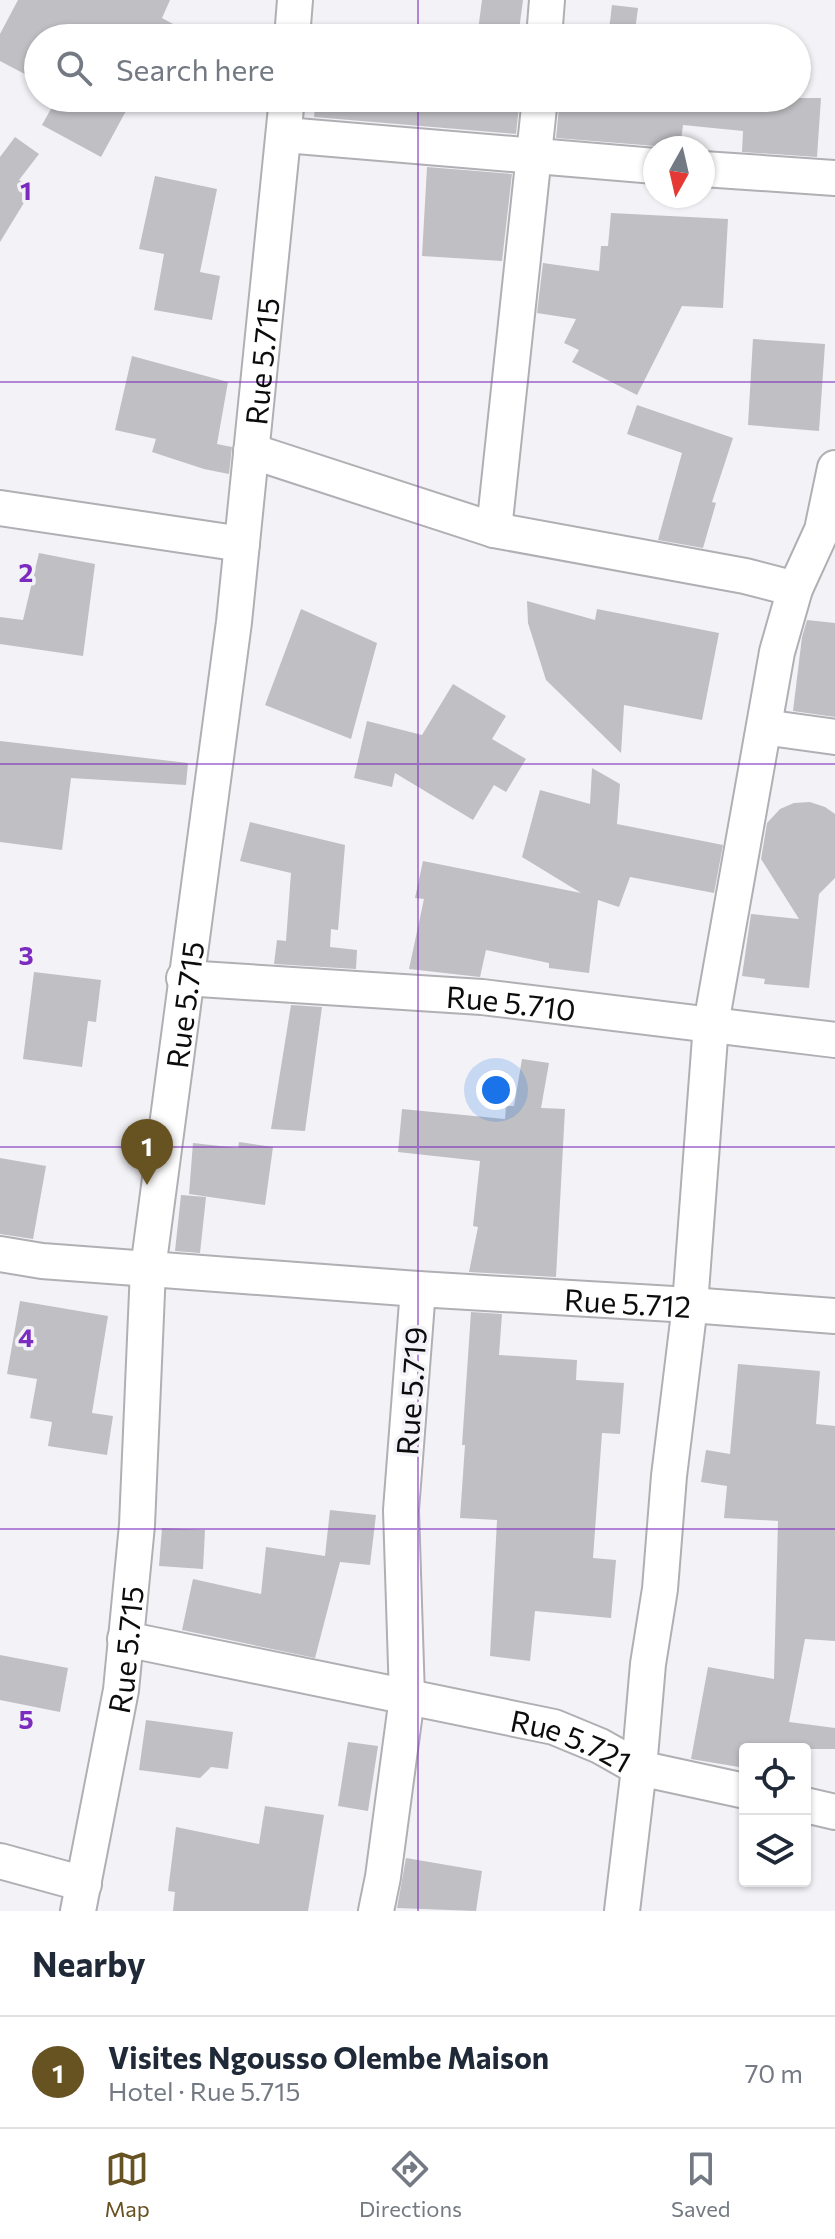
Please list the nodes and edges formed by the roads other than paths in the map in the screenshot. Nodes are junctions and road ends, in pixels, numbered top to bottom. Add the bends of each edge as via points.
1 (295, 0) edge
2 (547, 0) edge
3 (293, 24) edge
4 (545, 24) edge
5 (286, 112) edge
6 (539, 112) edge
7 (285, 135) junction
8 (535, 158) junction
9 (643, 165) edge
10 (715, 170) edge
11 (835, 178) edge
12 (251, 451) junction
13 (835, 468) edge
14 (0, 508) edge
15 (494, 530) junction
16 (242, 544) junction
17 (795, 589) junction
18 (764, 727) junction
19 (835, 737) edge
20 (184, 978) junction
21 (711, 1024) junction
22 (835, 1040) edge
23 (0, 1254) edge
24 (148, 1269) junction
25 (418, 1289) junction
26 (690, 1305) junction
27 (835, 1316) edge
28 (125, 1639) junction
29 (407, 1697) junction
30 (639, 1768) junction
31 (739, 1790) edge
32 (811, 1806) edge
33 (835, 1812) edge
34 (0, 1861) edge
35 (81, 1898) edge
36 (376, 1911) edge
37 (622, 1911) edge

1 - 3 street
2 - 4 street
5 - 7 street, Rue 5.715
6 - 8 street
7 - 8 street
7 - 12 street, Rue 5.715
8 - 9 street
8 - 15 street
10 - 11 street
12 - 15 street
12 - 16 street, Rue 5.715
13 - 17 street via 822,530
14 - 16 street
15 - 17 street
16 - 20 street, Rue 5.715
17 - 18 street
18 - 19 street
18 - 21 street
20 - 21 street, Rue 5.710 via 482,997
20 - 24 street, Rue 5.715
21 - 22 street, Rue 5.710
21 - 26 street
23 - 24 street, Rue 5.719
24 - 25 street, Rue 5.719
24 - 28 street, Rue 5.715 via 137,1525
25 - 26 street, Rue 5.712
25 - 29 street, Rue 5.719 via 401,1510
26 - 27 street, Rue 5.712
26 - 30 street
28 - 29 street, Rue 5.721
28 - 35 street, Rue 5.715 via 121,1690
29 - 30 street, Rue 5.721 via 554,1727
29 - 36 street, Rue 5.719
30 - 31 street
30 - 37 street, Rue 5.721
32 - 33 street
34 - 35 street

